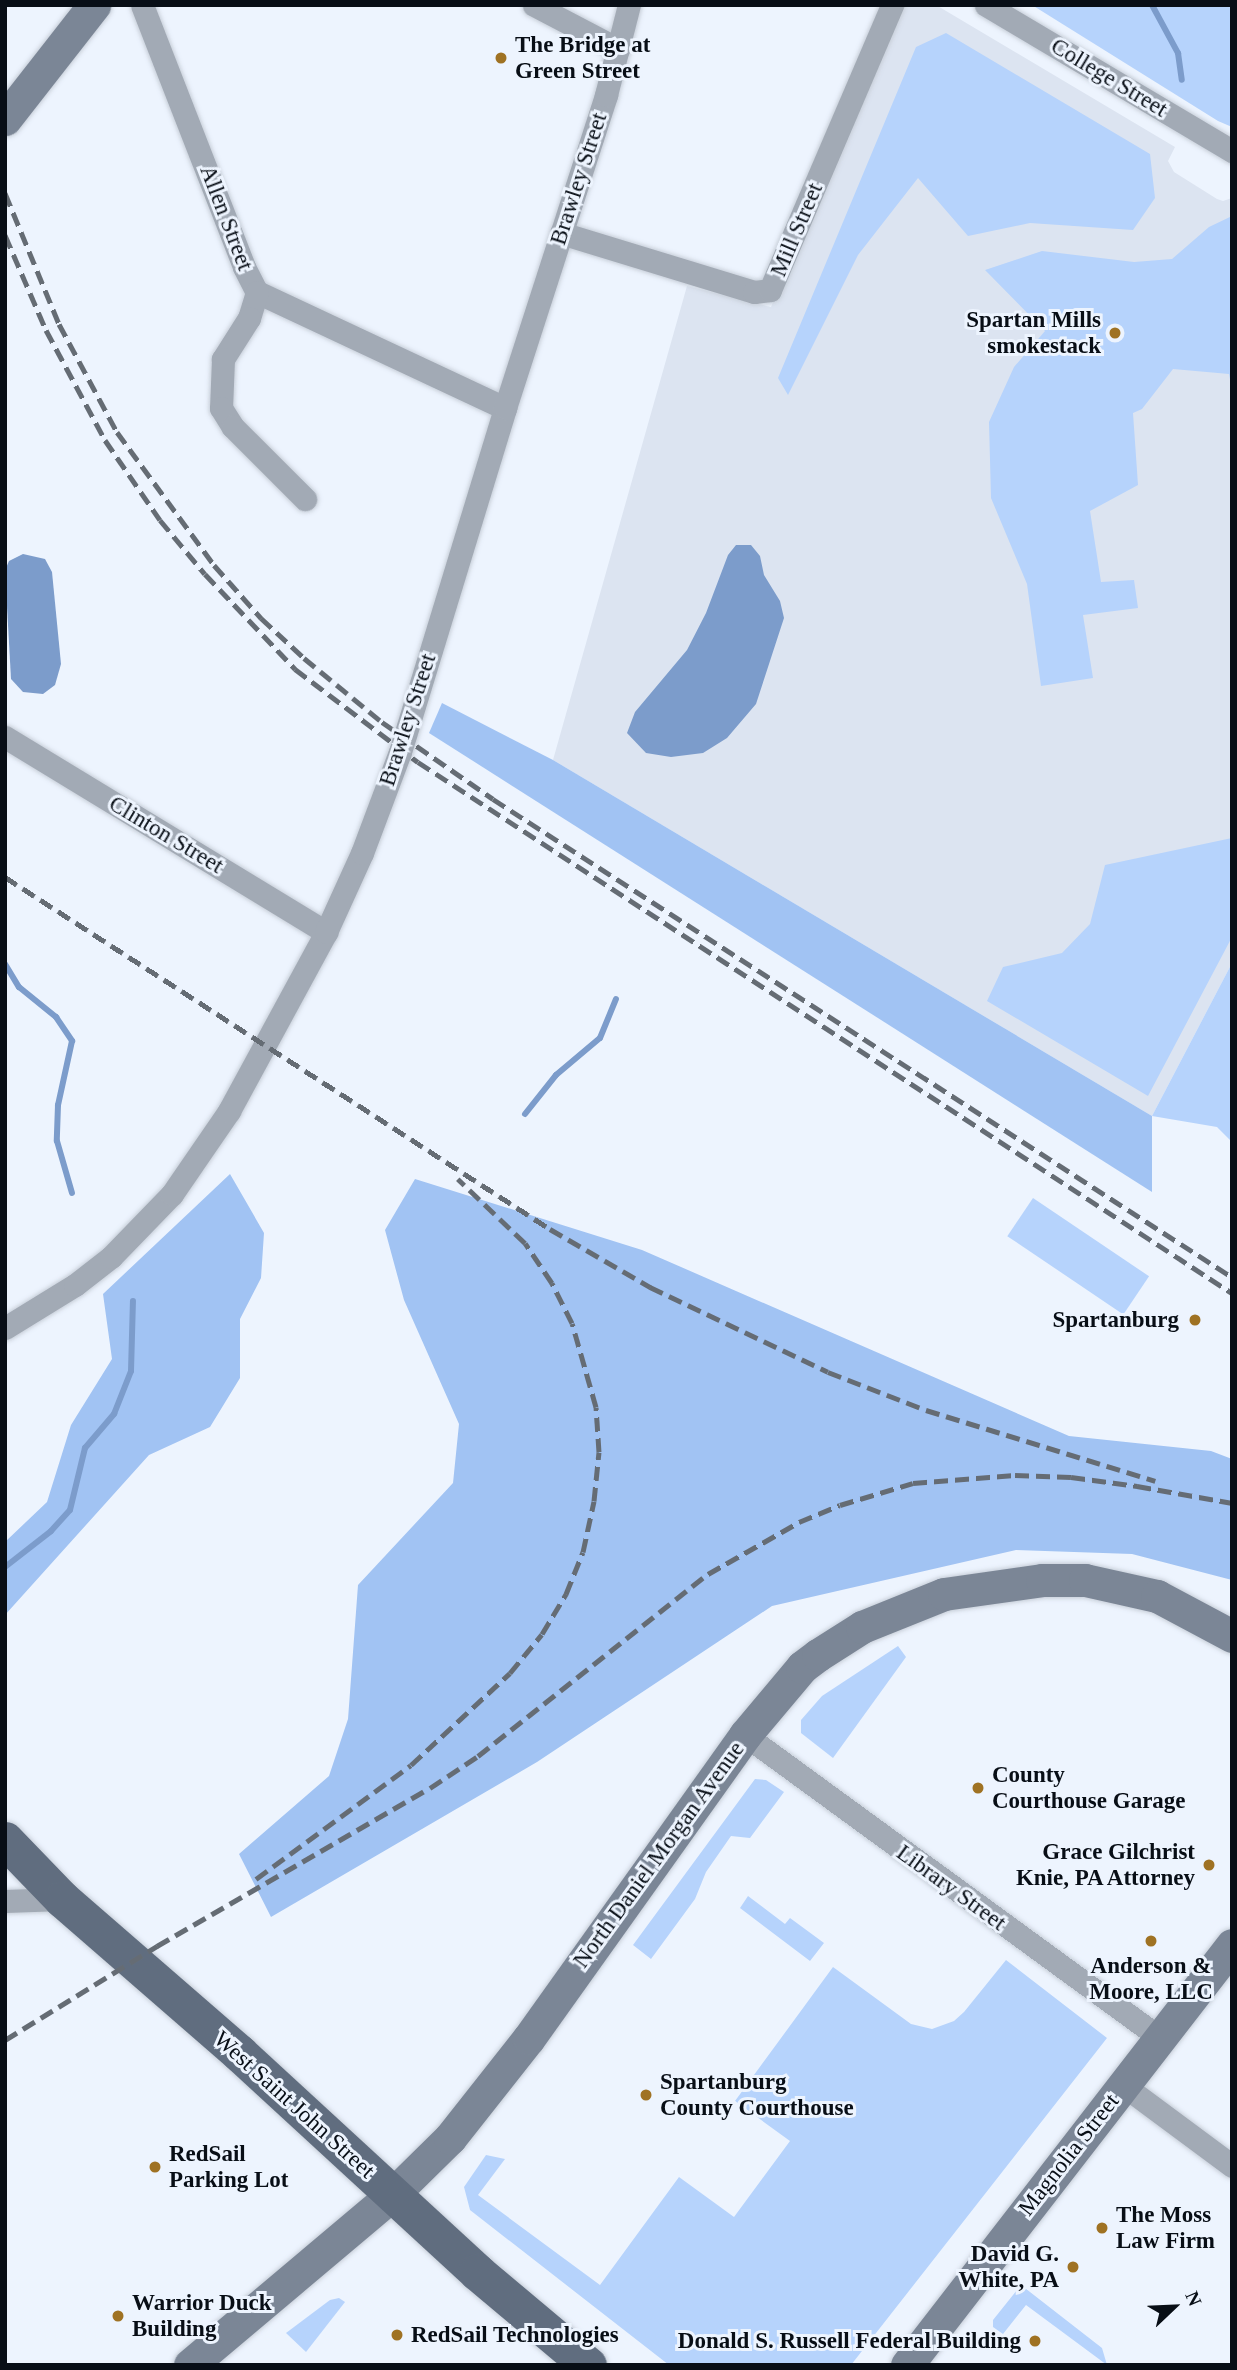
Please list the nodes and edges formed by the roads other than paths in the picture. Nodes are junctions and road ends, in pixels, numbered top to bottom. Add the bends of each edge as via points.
1 (94, 5) edge
2 (142, 5) edge
3 (534, 5) edge
4 (629, 5) edge
5 (892, 5) edge
6 (986, 5) edge
7 (618, 49) junction
8 (5, 119) edge
9 (1232, 151) edge
10 (561, 233) junction
11 (257, 292) junction
12 (505, 408) junction
13 (305, 499) dead end
14 (5, 737) edge
15 (326, 932) junction
16 (5, 1328) edge
17 (1232, 1636) edge
18 (745, 1735) junction
19 (5, 1840) edge
20 (62, 1899) junction
21 (5, 1901) edge
22 (1232, 1945) edge
23 (1160, 2038) junction
24 (1123, 2085) junction
25 (1232, 2166) edge
26 (391, 2196) junction
27 (190, 2365) edge
28 (588, 2365) edge
29 (907, 2365) edge

1 - 8 main road
2 - 11 street, Allen Street
3 - 7 street
4 - 7 street, Brawley Street
5 - 10 street, Mill Street via 770,290 754,292
6 - 9 street, College Street
7 - 10 street, Brawley Street
10 - 12 street, Brawley Street
11 - 12 street, Allen Street
11 - 13 street via 249,318 223,359 221,408 233,427
12 - 15 street, Brawley Street via 400,752
14 - 15 street, Clinton Street
15 - 16 street, Brawley Street via 229,1111 172,1194 111,1257
17 - 18 main road, North Daniel Morgan Avenue via 1157,1596 1085,1580 1001,1584 944,1594 863,1627 818,1655 802,1667
18 - 23 street, Library Street
18 - 26 main road, North Daniel Morgan Avenue via 476,2107
19 - 20 main road, West Saint John Street
20 - 21 street
20 - 26 main road, West Saint John Street via 239,2053
22 - 23 main road, Magnolia Street
23 - 24 main road, Magnolia Street
24 - 25 street
24 - 29 main road, Magnolia Street
26 - 27 main road, North Daniel Morgan Avenue
26 - 28 main road, West Saint John Street

